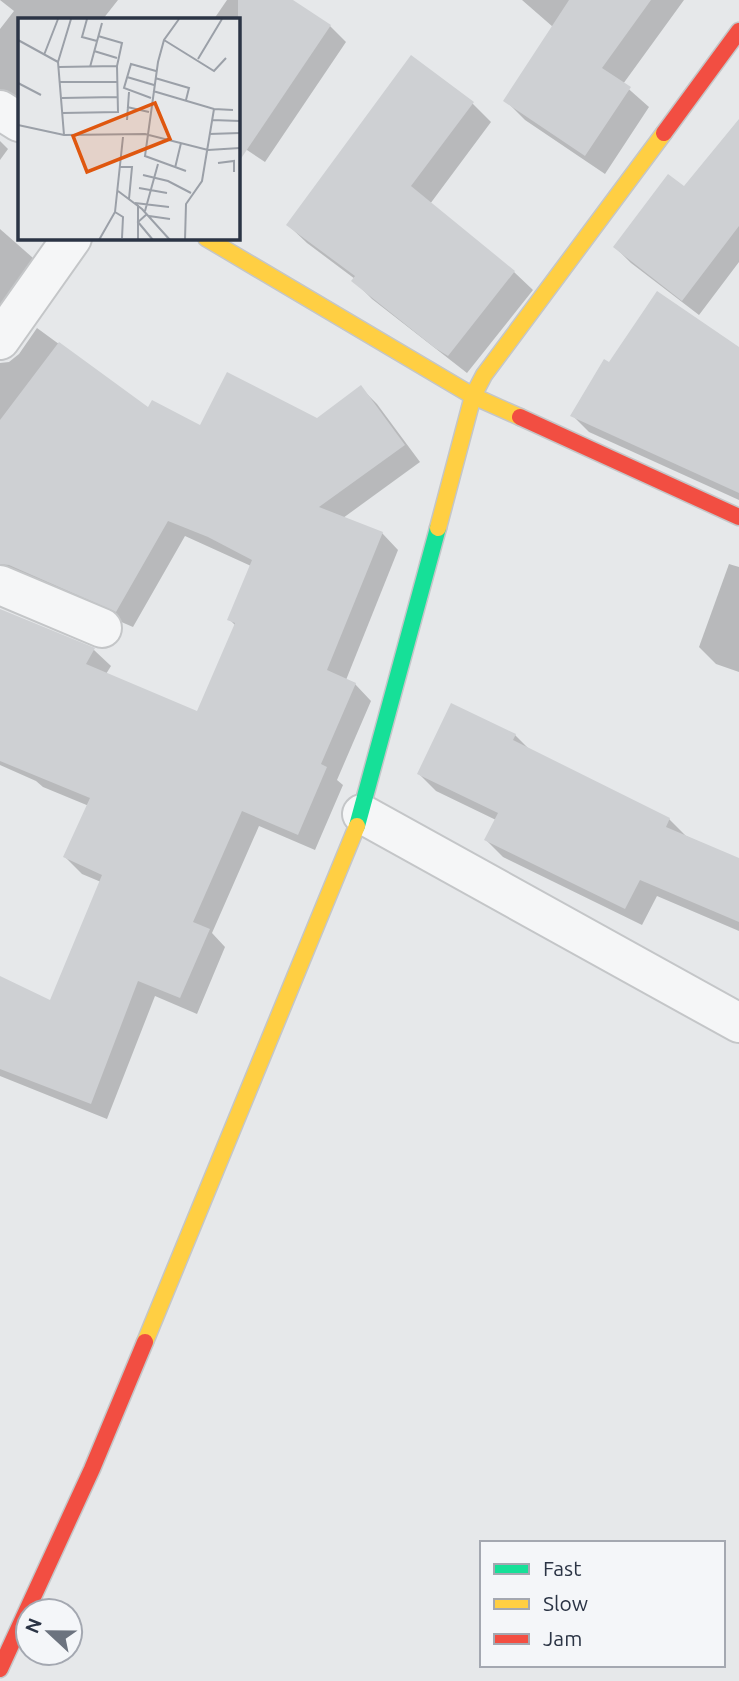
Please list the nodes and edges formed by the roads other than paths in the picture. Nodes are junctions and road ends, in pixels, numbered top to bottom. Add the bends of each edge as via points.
1 (739, 31) edge
2 (0, 110) edge
3 (18, 121) edge
4 (71, 240) edge
5 (209, 240) edge
6 (0, 340) edge
7 (473, 396) junction
8 (739, 517) edge
9 (0, 585) edge
10 (102, 628) dead end
11 (362, 814) junction
12 (739, 1023) edge
13 (0, 1668) edge

1 - 7 street
2 - 3 street
4 - 6 street
5 - 7 street
7 - 8 street
7 - 11 street
9 - 10 street
11 - 12 street
11 - 13 street via 92,1469

